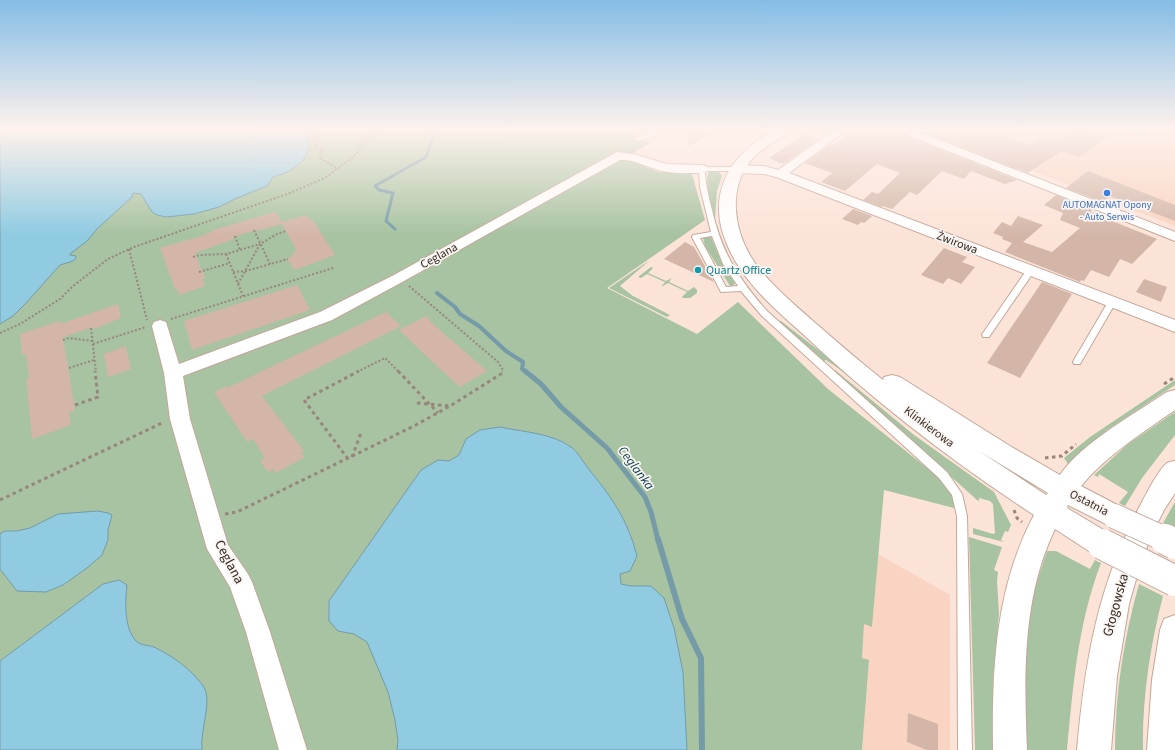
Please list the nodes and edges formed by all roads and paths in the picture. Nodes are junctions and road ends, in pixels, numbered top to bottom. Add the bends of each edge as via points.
1 (332, 165) edge
2 (344, 165) edge
3 (601, 165) edge
4 (657, 165) edge
5 (739, 165) edge
6 (791, 165) edge
7 (993, 165) edge
8 (339, 169) junction
9 (702, 169) junction
10 (736, 169) junction
11 (780, 174) junction
12 (254, 230) dead end
13 (286, 231) dead end
14 (714, 234) junction
15 (235, 236) dead end
16 (1175, 237) edge
17 (260, 244) junction
18 (129, 249) junction
19 (240, 250) junction
20 (226, 254) junction
21 (194, 257) dead end
22 (288, 259) dead end
23 (230, 263) junction
24 (270, 264) junction
25 (333, 268) dead end
26 (1031, 270) junction
27 (246, 271) junction
28 (199, 272) dead end
29 (233, 272) junction
30 (399, 278) junction
31 (238, 284) junction
32 (743, 288) junction
33 (243, 296) junction
34 (1112, 302) junction
35 (163, 323) joint
36 (1175, 326) edge
37 (91, 328) dead end
38 (0, 333) edge
39 (986, 335) dead end
40 (63, 340) dead end
41 (93, 343) junction
42 (94, 360) junction
43 (1077, 362) dead end
44 (69, 368) dead end
45 (172, 373) junction
46 (1175, 398) edge
47 (417, 403) dead end
48 (428, 404) junction
49 (75, 405) dead end
50 (450, 406) junction
51 (438, 413) junction
52 (180, 419) junction
53 (361, 433) dead end
54 (352, 457) junction
55 (348, 459) junction
56 (1175, 471) edge
57 (0, 500) edge
58 (1057, 501) junction
59 (223, 514) dead end
60 (1175, 544) edge
61 (1175, 581) edge
62 (1175, 630) edge
63 (293, 750) edge
64 (965, 750) edge
65 (1010, 750) edge
66 (1094, 750) edge
67 (1164, 750) edge

1 - 8 path
2 - 8 path
3 - 30 street, Ceglana
4 - 9 street, Ceglana
5 - 10 street, Klinkierowa
6 - 11 street
7 - 16 street
8 - 18 path via 290,193
9 - 10 lane
9 - 14 lane
10 - 11 street, Żwirowa via 764,170
10 - 58 street, Klinkierowa via 729,186 726,213 728,224 739,250 773,297 858,373 989,472
11 - 26 street, Żwirowa
12 - 17 path
13 - 17 path
14 - 32 lane via 725,261
14 - 32 lane via 696,237 724,290
15 - 19 path
17 - 19 path
17 - 24 path
17 - 27 path
18 - 38 path via 108,259 60,299 20,324
18 - 41 path via 148,327
19 - 20 path
20 - 21 path
20 - 23 path
22 - 24 path
23 - 28 path
23 - 29 path
24 - 27 path
25 - 33 path
26 - 34 street, Żwirowa
26 - 39 lane
27 - 29 path
27 - 31 path
29 - 31 path
30 - 45 street, Ceglana via 326,316
30 - 50 path via 498,362 503,370 498,377
31 - 33 path
32 - 64 lane via 780,328 943,475 960,498
33 - 35 path
34 - 36 street, Żwirowa
34 - 43 lane
35 - 45 street, Ceglana
37 - 41 path
40 - 41 path via 69,338
41 - 42 path
42 - 44 path
42 - 49 path via 98,397
45 - 52 street, Ceglana
46 - 58 street via 1107,446 1077,473
47 - 48 path
48 - 50 path
48 - 51 path
48 - 55 path via 385,358 304,400
50 - 51 path
51 - 54 path
52 - 57 path via 167,420
52 - 63 street, Ceglana via 218,549 240,582 258,632
53 - 54 path
54 - 55 path
55 - 59 path via 237,512
56 - 66 street, Głogowska via 1151,508 1119,586 1102,663
58 - 60 street, Ostatnia, bridge via 1114,516
58 - 61 street, bridge via 1102,544
58 - 65 street via 1039,531 1028,560 1016,608 1009,673
62 - 67 street via 1168,680

